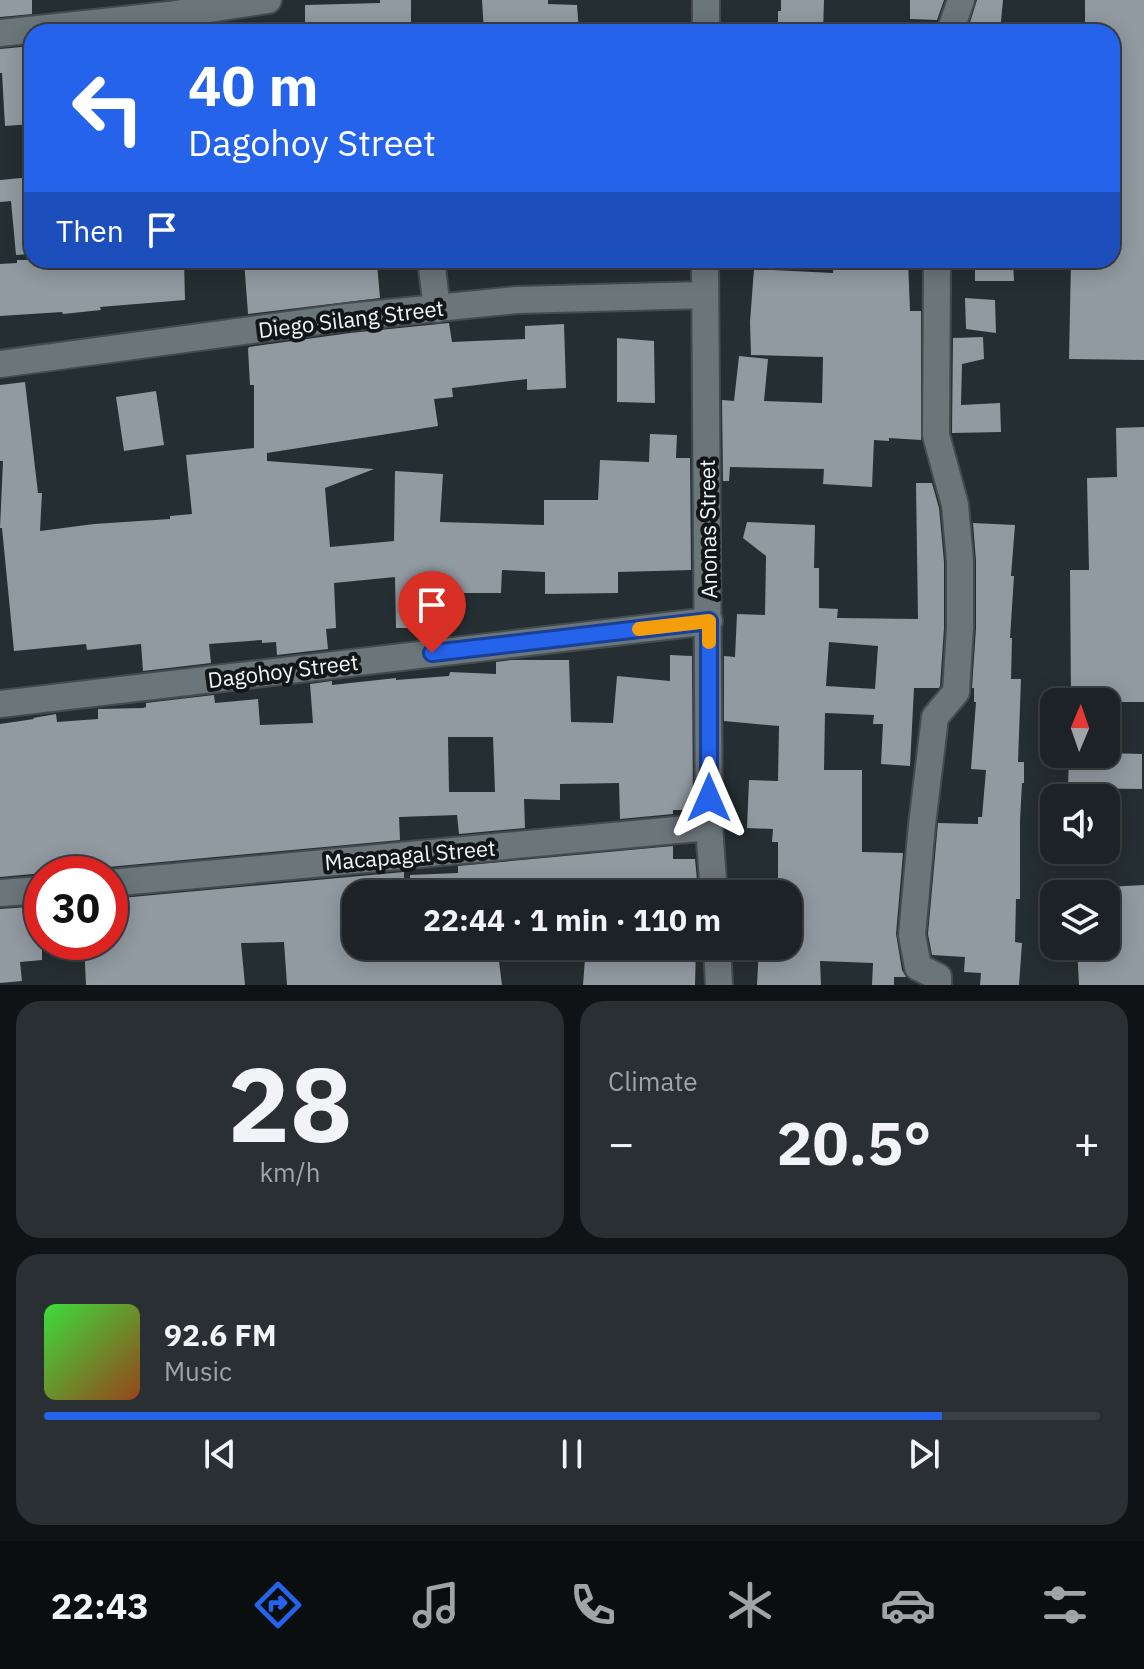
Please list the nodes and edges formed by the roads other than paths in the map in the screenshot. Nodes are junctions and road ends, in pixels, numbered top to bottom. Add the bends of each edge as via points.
1 (268, 0) edge
2 (706, 0) edge
3 (961, 0) edge
4 (84, 24) edge
5 (706, 24) edge
6 (953, 24) edge
7 (24, 30) edge
8 (0, 33) edge
9 (432, 268) edge
10 (705, 268) edge
11 (937, 268) edge
12 (705, 295) junction
13 (437, 309) junction
14 (0, 364) edge
15 (709, 621) junction
16 (0, 704) edge
17 (709, 827) junction
18 (713, 880) edge
19 (128, 881) edge
20 (24, 891) edge
21 (0, 893) edge
22 (718, 960) edge
23 (719, 985) edge
24 (938, 985) edge

1 - 4 street
2 - 5 street
3 - 6 street
7 - 8 street
9 - 13 street
10 - 12 street, Anonas Street
11 - 24 street via 936,435 955,505 960,628 956,692 935,717 912,935 918,967 938,977
12 - 13 street, Diego Silang Street via 516,300
12 - 15 street, Anonas Street
13 - 14 street, Diego Silang Street
15 - 16 street, Dagohoy Street
15 - 17 street, Anonas Street
17 - 18 street, Anonas Street
17 - 19 street, Macapagal Street
20 - 21 street
22 - 23 street

